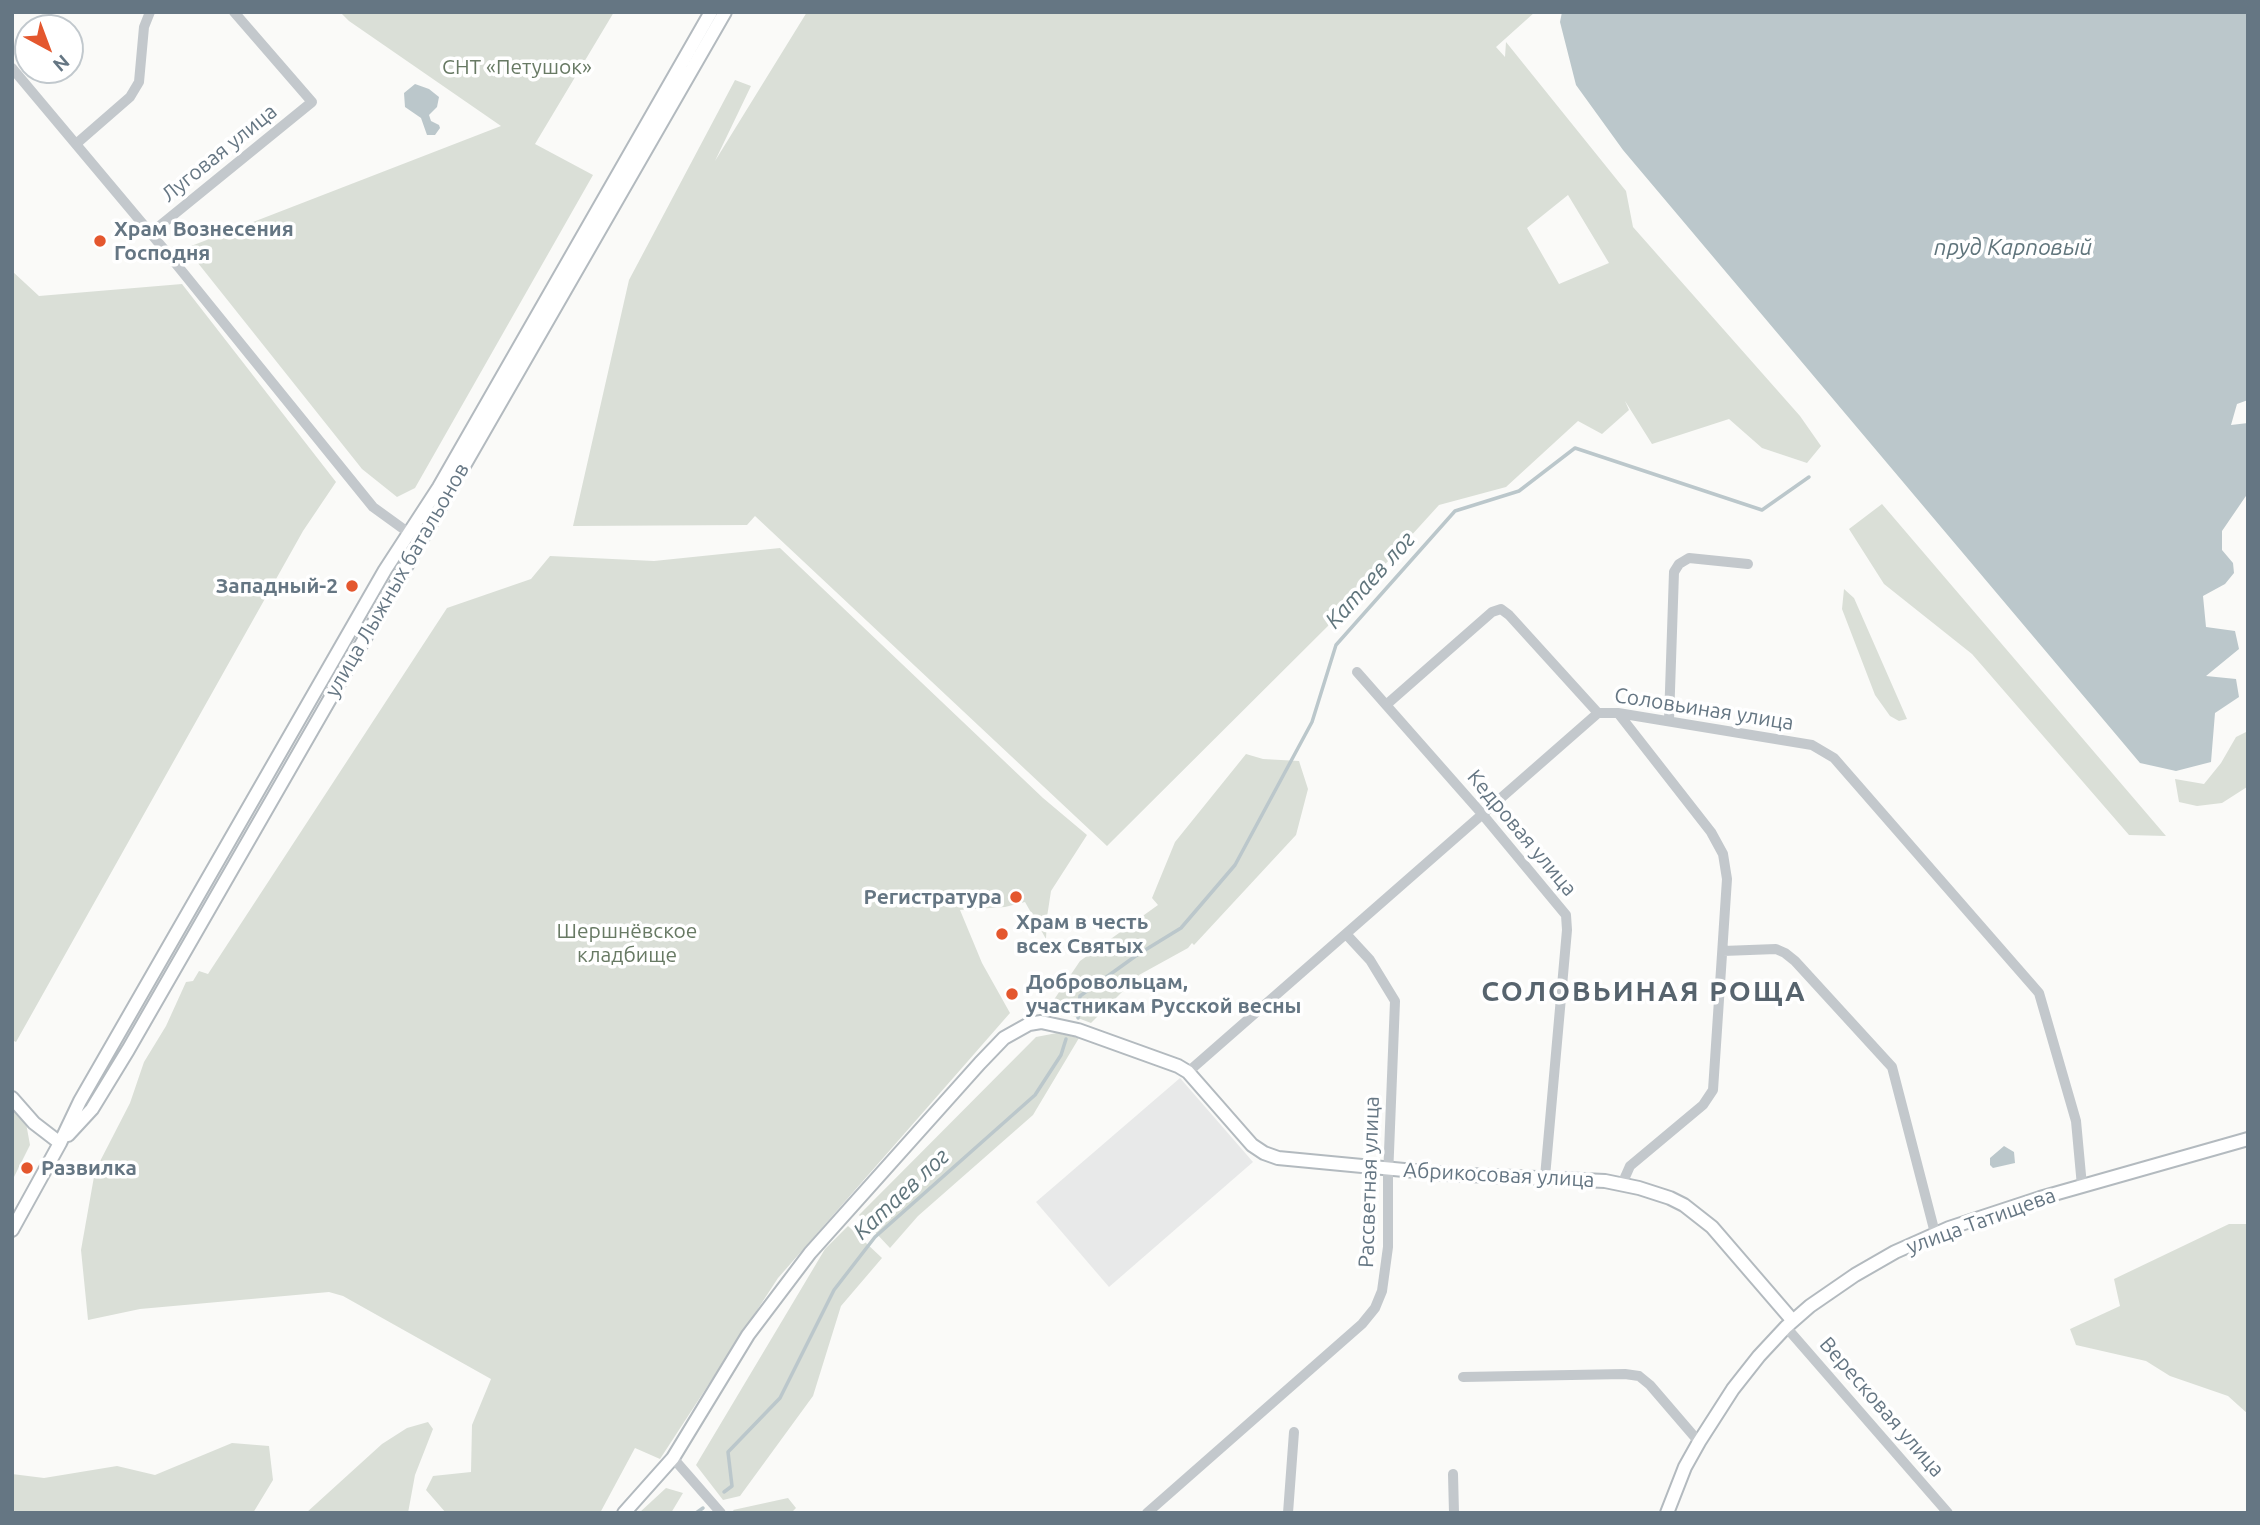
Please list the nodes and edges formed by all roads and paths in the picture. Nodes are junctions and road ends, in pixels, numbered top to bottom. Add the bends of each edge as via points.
1 (150, 12) edge
2 (234, 12) edge
3 (711, 12) edge
4 (725, 12) edge
5 (12, 68) edge
6 (76, 144) junction
7 (151, 233) junction
8 (414, 537) junction
9 (1748, 564) dead end
10 (1357, 672) dead end
11 (1386, 705) junction
12 (1598, 713) junction
13 (1618, 713) junction
14 (1669, 720) junction
15 (1483, 815) junction
16 (1346, 934) junction
17 (1723, 951) junction
18 (1188, 1072) junction
19 (12, 1098) edge
20 (2248, 1139) edge
21 (60, 1143) junction
22 (1388, 1169) junction
23 (1545, 1177) junction
24 (1622, 1184) junction
25 (2082, 1186) junction
26 (12, 1230) edge
27 (1935, 1233) junction
28 (1789, 1324) junction
29 (1464, 1377) dead end
30 (1294, 1432) dead end
31 (1699, 1442) junction
32 (673, 1458) junction
33 (1453, 1474) dead end
34 (624, 1513) edge
35 (721, 1513) edge
36 (1147, 1513) edge
37 (1288, 1513) edge
38 (1454, 1513) edge
39 (1667, 1513) edge
40 (1948, 1513) edge

1 - 6 street via 144,27 139,82 130,97
2 - 7 street, Луговая улица via 312,102
3 - 8 street, улица Лыжных батальонов
4 - 8 street, улица Лыжных батальонов
5 - 6 street
6 - 7 street
7 - 8 street via 373,507
8 - 21 street, улица Лыжных батальонов via 385,570
9 - 14 street via 1689,558 1677,566 1672,580
10 - 11 street, Кедровая улица
11 - 12 street via 1501,609
11 - 15 street, Кедровая улица
12 - 13 street, Соловьиная улица
12 - 15 street, Соловьиная улица
13 - 14 street, Соловьиная улица
13 - 17 street via 1711,832 1723,854 1727,887
14 - 25 street, Соловьиная улица via 1812,745 1834,758 2039,993 2076,1121
15 - 16 street, Соловьиная улица
15 - 23 street, Кедровая улица via 1561,907 1568,924
16 - 18 street, Соловьиная улица
16 - 22 street, Рассветная улица via 1370,960 1395,1001
17 - 24 street via 1713,1090 1703,1105 1630,1166
17 - 27 street via 1776,949 1785,953 1892,1067
18 - 22 street, Абрикосовая улица via 1264,1153
18 - 32 street via 1138,1050 1041,1022 1004,1038 793,1273 723,1374
19 - 21 street
20 - 25 street, улица Татищева
21 - 26 street, улица Лыжных батальонов
22 - 23 street, Абрикосовая улица
22 - 36 street, Рассветная улица via 1387,1267 1375,1308
23 - 24 street, Абрикосовая улица
24 - 28 street, Абрикосовая улица via 1670,1198 1699,1216
25 - 27 street, улица Татищева
27 - 28 street, улица Татищева via 1855,1275
28 - 31 street, улица Татищева via 1733,1389
28 - 40 street, Вересковая улица
29 - 31 street via 1639,1376
30 - 37 street
31 - 39 street, улица Татищева
32 - 34 street
32 - 35 street
33 - 38 street

